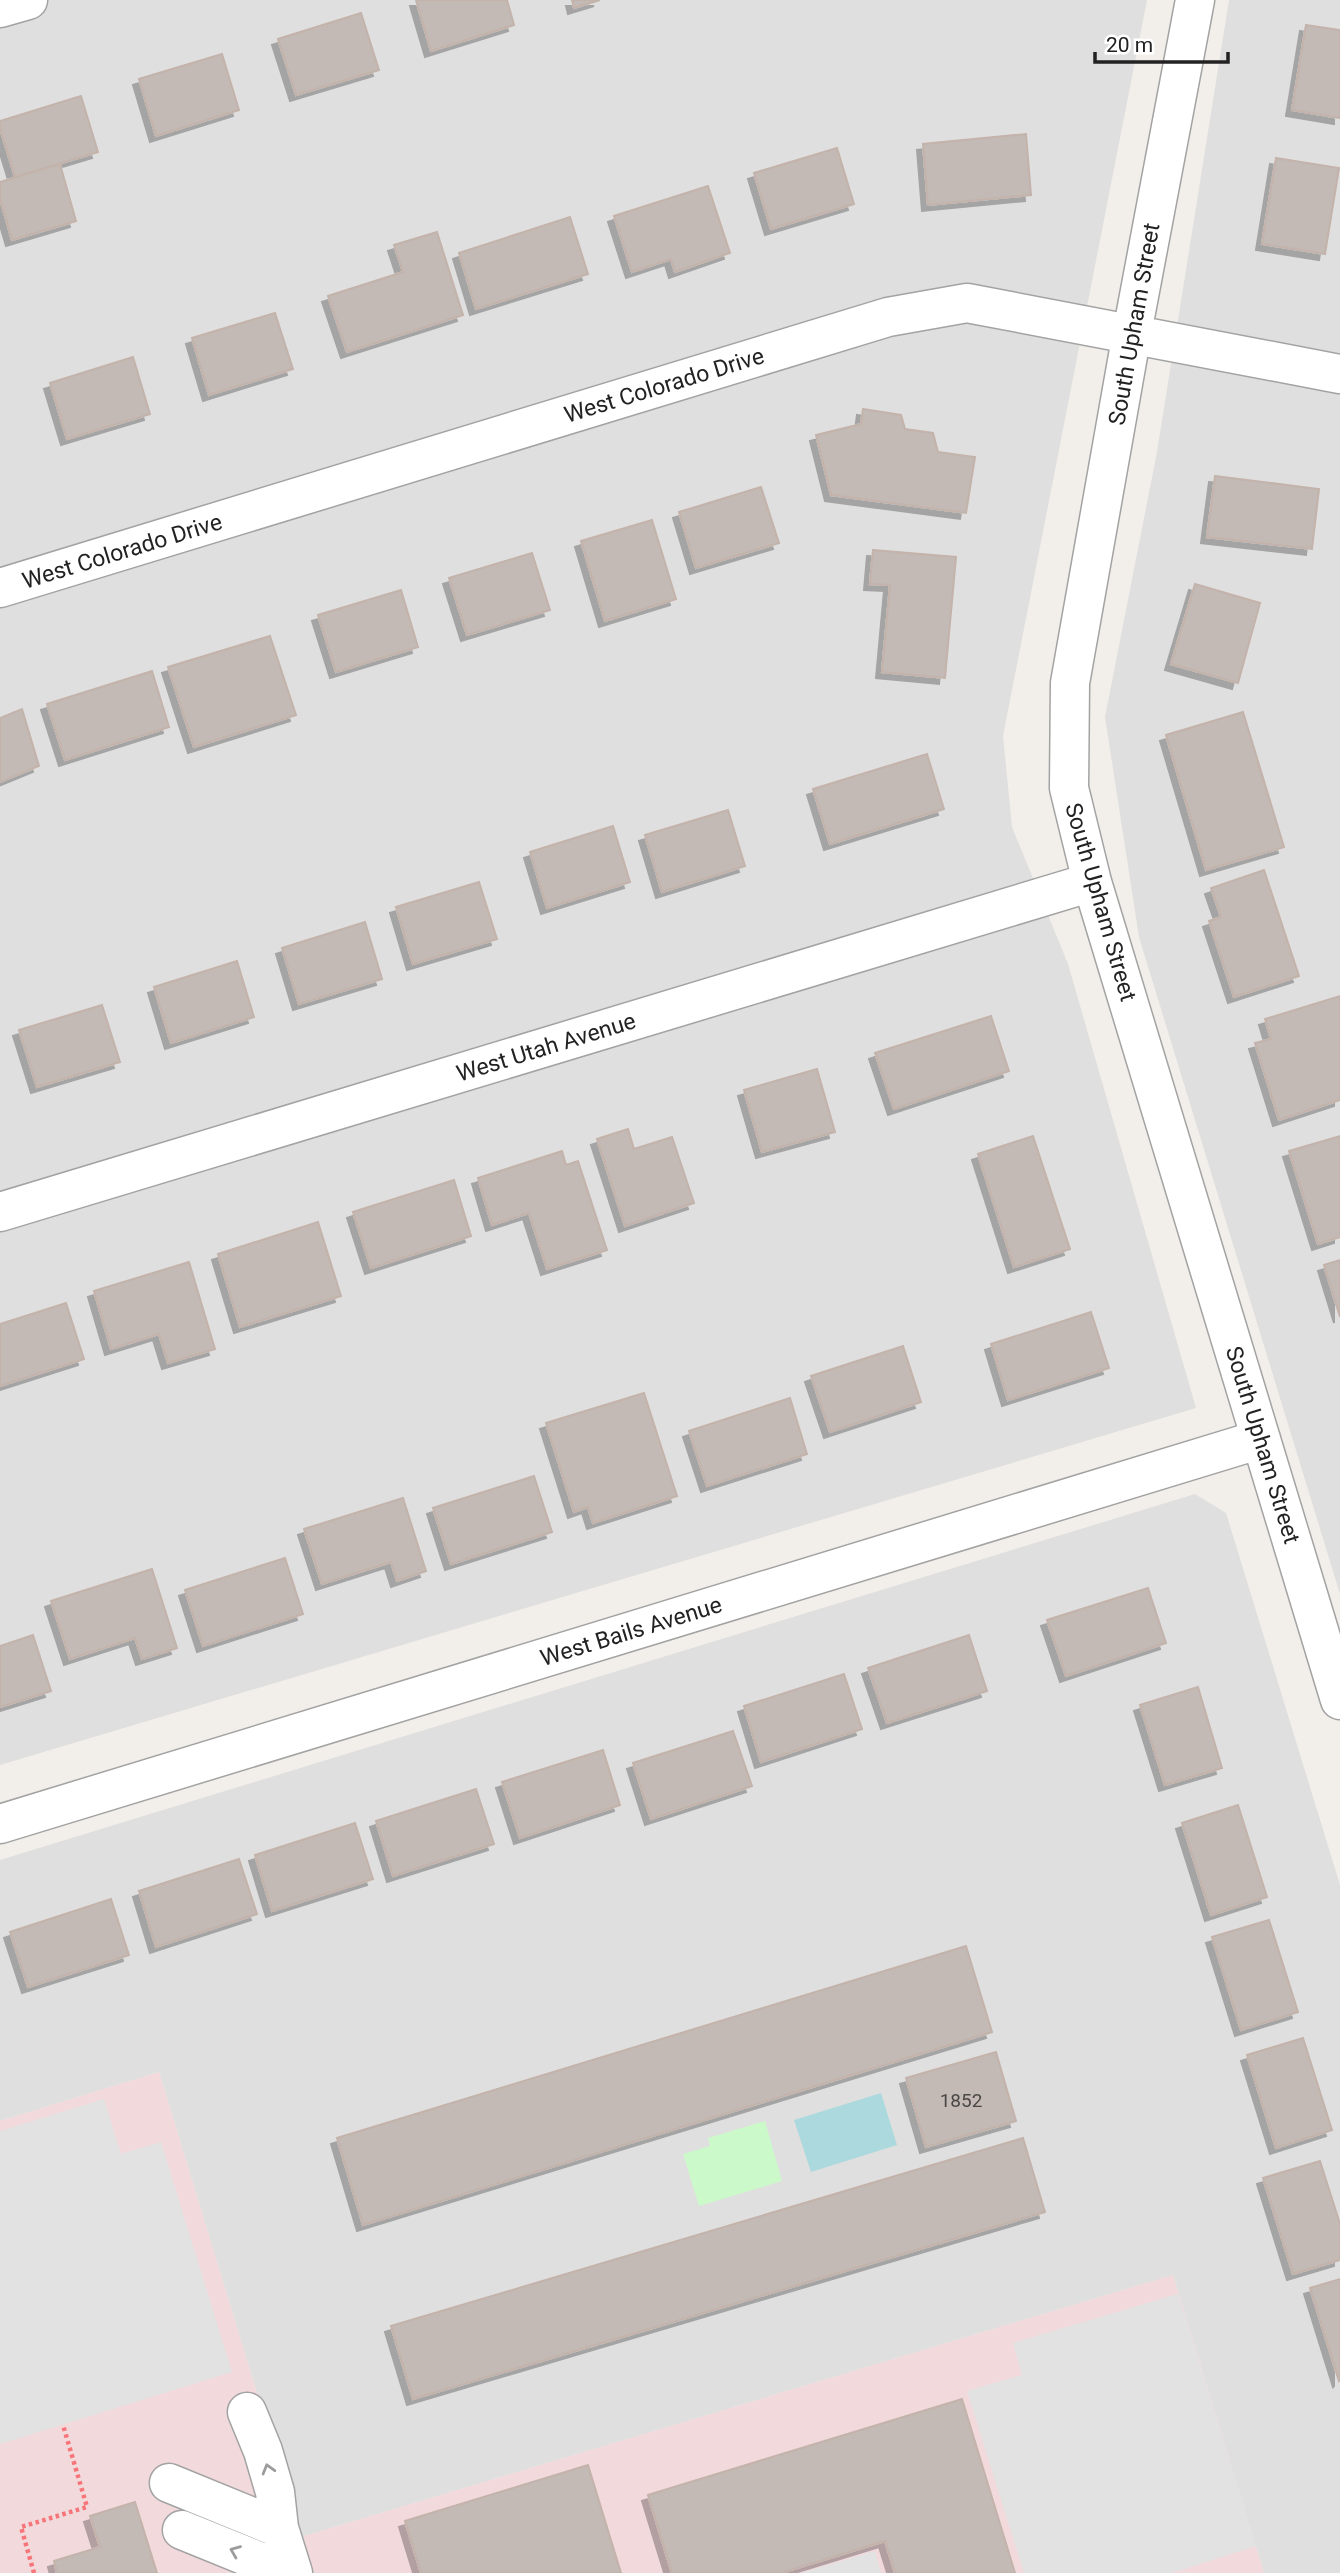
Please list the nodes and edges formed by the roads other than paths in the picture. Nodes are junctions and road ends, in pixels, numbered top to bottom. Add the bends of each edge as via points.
1 (28, 0) edge
2 (1195, 0) edge
3 (0, 8) edge
4 (1132, 333) junction
5 (1340, 374) edge
6 (0, 588) edge
7 (1092, 882) junction
8 (0, 1212) edge
9 (1261, 1438) junction
10 (1340, 1700) edge
11 (0, 1824) edge
12 (247, 2412) dead end
13 (169, 2483) dead end
14 (279, 2528) junction
15 (182, 2530) dead end
16 (288, 2573) edge
17 (293, 2573) edge

1 - 3 street
2 - 4 street, South Upham Street
4 - 5 street, West Colorado Drive
4 - 6 street, West Colorado Drive via 967,303 888,317
4 - 7 street, South Upham Street via 1070,683 1069,788
7 - 8 street, West Utah Avenue
7 - 9 street, South Upham Street
9 - 10 street, South Upham Street
9 - 11 street, West Bails Avenue
14 -> 12 street via 275,2492
13 - 14 street
14 - 17 street
16 -> 15 street

